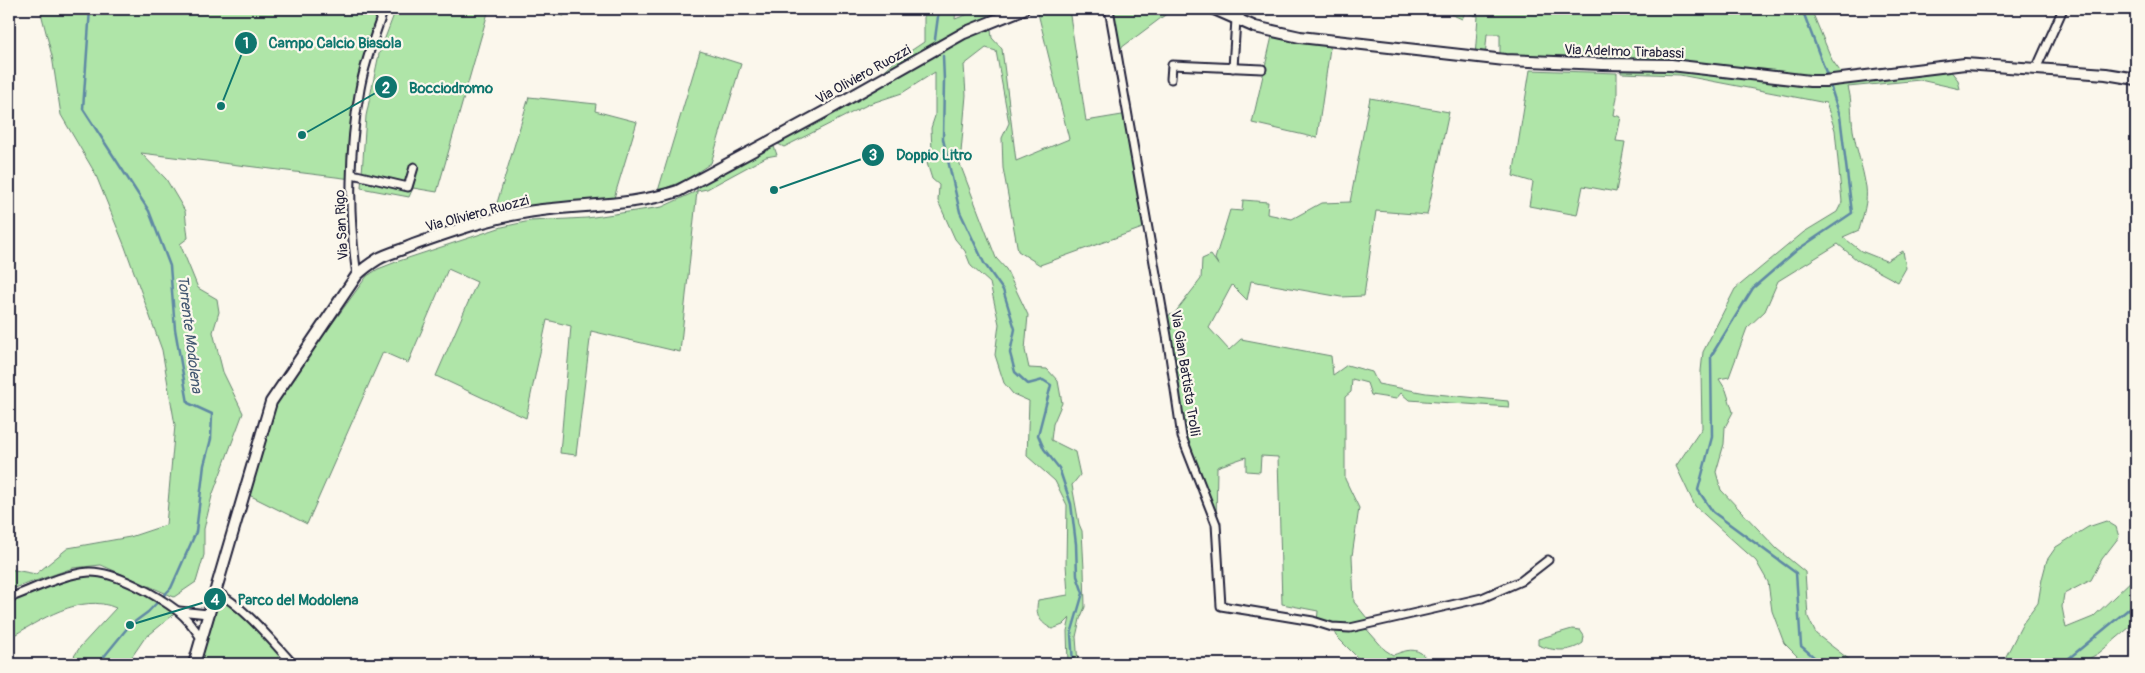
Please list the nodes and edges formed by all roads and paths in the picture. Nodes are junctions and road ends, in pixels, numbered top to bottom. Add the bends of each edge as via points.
1 (384, 9) edge
2 (1023, 9) edge
3 (1109, 9) edge
4 (1214, 9) edge
5 (1243, 9) edge
6 (2063, 9) edge
7 (1237, 19) junction
8 (1233, 68) junction
9 (2036, 68) junction
10 (1262, 69) dead end
11 (1171, 79) dead end
12 (2136, 79) edge
13 (414, 167) dead end
14 (352, 174) junction
15 (357, 275) junction
16 (1548, 560) dead end
17 (214, 591) junction
18 (9, 598) edge
19 (178, 611) junction
20 (208, 614) junction
21 (202, 638) junction
22 (194, 664) edge
23 (293, 664) edge

1 - 14 street, Via San Rigo via 360,89
2 - 15 street, Via Oliviero Ruozzi via 964,33 678,191 641,201 542,210 486,222 448,232 380,258
3 - 16 street, Via Gian Battista Trolli via 1182,437 1216,524 1220,606 1350,628 1482,598 1521,581
4 - 7 street, Via Adelmo Tirabassi
5 - 7 street
6 - 9 street
7 - 8 street
7 - 9 street, Via Adelmo Tirabassi via 1300,38 1380,47 1543,62 1671,65 1810,81 1951,64
8 - 10 street
8 - 11 street via 1172,66
9 - 12 street, Via Adelmo Tirabassi
13 - 14 street, Via San Rigo via 408,187
14 - 15 street, Via San Rigo via 352,233
15 - 17 street, Via Oliviero Ruozzi via 271,402
17 - 20 street, Via Oliviero Ruozzi
17 - 23 street via 241,608
18 - 19 street via 61,578 90,572 136,586
19 - 20 street
19 - 21 street
20 - 21 street, Via Oliviero Ruozzi
21 - 22 street, Via Oliviero Ruozzi

